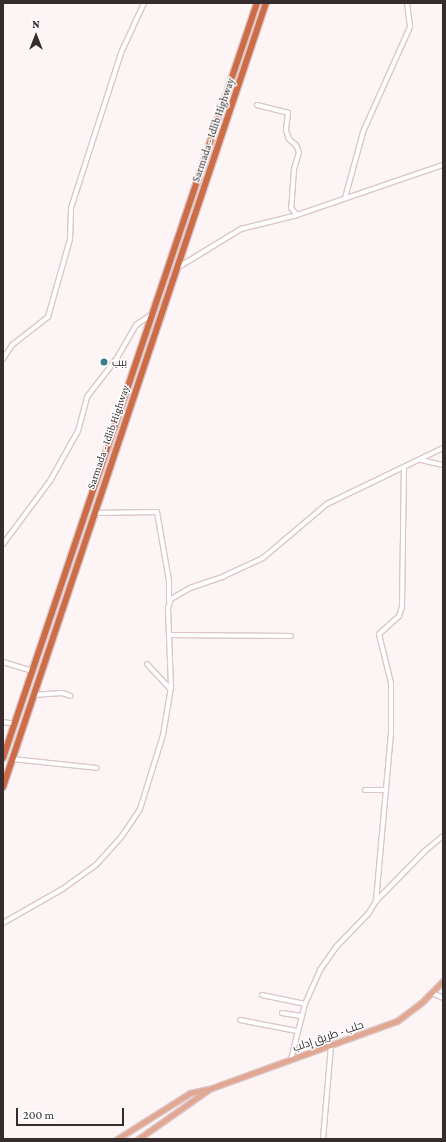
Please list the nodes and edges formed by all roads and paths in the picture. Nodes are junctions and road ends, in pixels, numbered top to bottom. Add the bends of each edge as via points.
1 (144, 3) edge
2 (257, 3) edge
3 (266, 3) edge
4 (407, 3) edge
5 (257, 105) dead end
6 (443, 165) edge
7 (345, 198) junction
8 (297, 214) junction
9 (185, 216) junction
10 (192, 218) junction
11 (175, 269) junction
12 (151, 315) junction
13 (3, 359) edge
14 (115, 418) junction
15 (124, 420) junction
16 (443, 448) edge
17 (421, 460) junction
18 (443, 465) edge
19 (404, 468) junction
20 (93, 513) junction
21 (3, 544) edge
22 (168, 604) junction
23 (170, 635) junction
24 (291, 636) dead end
25 (3, 662) edge
26 (147, 664) dead end
27 (32, 671) junction
28 (171, 689) junction
29 (33, 695) junction
30 (71, 696) dead end
31 (3, 722) edge
32 (14, 724) junction
33 (3, 758) edge
34 (12, 759) junction
35 (97, 768) dead end
36 (3, 787) edge
37 (365, 790) dead end
38 (386, 790) junction
39 (443, 836) edge
40 (376, 901) junction
41 (3, 923) edge
42 (443, 982) edge
43 (432, 993) junction
44 (262, 995) dead end
45 (443, 998) edge
46 (305, 1004) junction
47 (282, 1012) dead end
48 (301, 1016) junction
49 (240, 1020) dead end
50 (297, 1031) junction
51 (331, 1045) junction
52 (291, 1059) junction
53 (209, 1089) junction
54 (117, 1139) edge
55 (138, 1139) edge
56 (323, 1139) edge

1 - 13 street via 121,53 71,208 70,239 48,317 12,345
2 - 9 highway, Sarmada - Idlib Highway
3 - 10 highway, Sarmada - Idlib Highway
4 - 7 street via 410,27 363,132
5 - 8 street via 288,113 286,130 299,152 294,169 291,208
6 - 7 street
7 - 8 street
8 - 11 street via 241,229
9 - 10 highway
9 - 12 highway, Sarmada - Idlib Highway
10 - 11 highway, Sarmada - Idlib Highway
11 - 15 highway, Sarmada - Idlib Highway
12 - 14 highway, Sarmada - Idlib Highway
12 - 21 street via 136,325 117,358 87,397 78,431 53,475
14 - 15 highway
14 - 27 highway, Sarmada - Idlib Highway
15 - 20 highway, Sarmada - Idlib Highway
16 - 17 street
17 - 18 street
17 - 19 street
19 - 22 street via 327,504 263,558 182,592
19 - 38 street via 402,607 400,616 379,634 391,683 391,734
20 - 22 street via 157,512 169,581
20 - 29 highway, Sarmada - Idlib Highway
22 - 23 street
23 - 24 street
23 - 28 street
25 - 27 street
26 - 28 street
27 - 32 highway, Sarmada - Idlib Highway
28 - 41 street via 163,735 151,778 140,809 122,836 96,865 64,888
29 - 30 street via 48,693
29 - 34 highway, Sarmada - Idlib Highway
31 - 32 street
32 - 33 highway, Sarmada - Idlib Highway
34 - 35 street
34 - 36 highway, Sarmada - Idlib Highway
37 - 38 street
38 - 40 street
39 - 40 street via 425,850
40 - 46 street via 320,970
42 - 43 main road, حلب - طريق إدلب
43 - 45 street
43 - 51 main road, حلب - طريق إدلب via 397,1021
44 - 46 street
46 - 48 street
47 - 48 street
48 - 50 street
49 - 50 street
50 - 52 street
51 - 52 main road, حلب - طريق إدلب
51 - 56 street
52 - 53 main road, حلب - طريق إدلب
53 - 54 main road, حلب - طريق إدلب via 183,1096
53 - 55 main road, حلب - طريق إدلب

